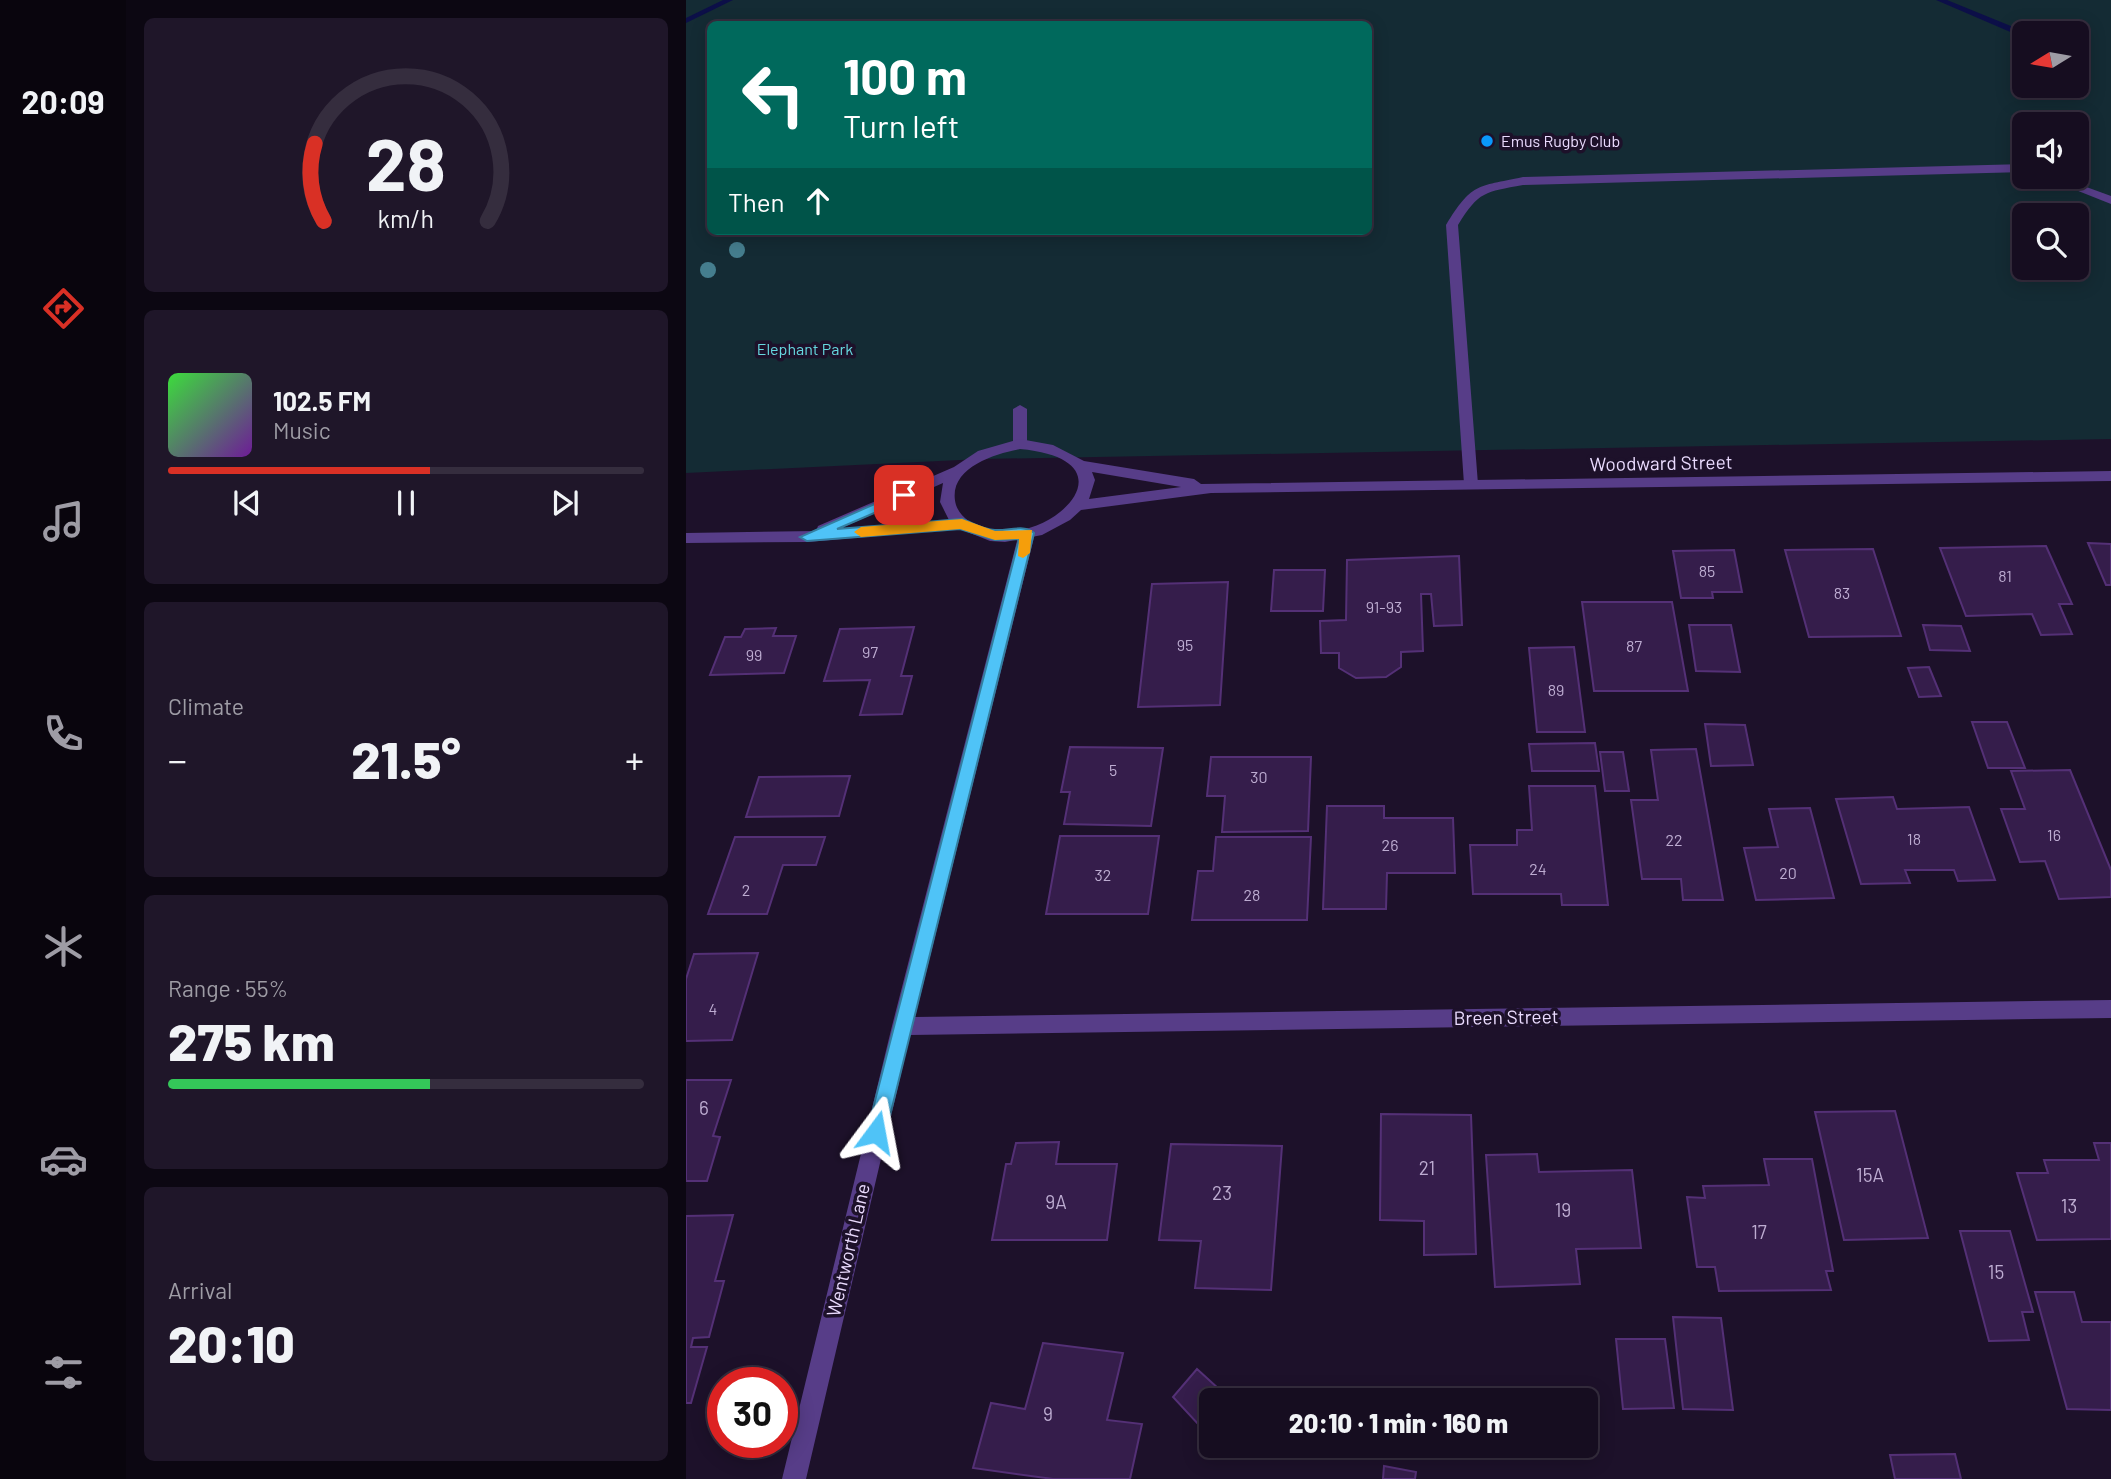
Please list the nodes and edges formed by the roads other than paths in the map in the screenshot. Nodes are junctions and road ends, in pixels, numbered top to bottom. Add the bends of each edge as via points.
1 (2012, 168) edge
2 (2081, 189) edge
3 (2111, 200) edge
4 (1020, 409) dead end
5 (1020, 444) junction
6 (1080, 465) junction
7 (959, 471) junction
8 (2111, 476) edge
9 (1471, 484) junction
10 (1212, 488) junction
11 (1078, 505) junction
12 (962, 524) junction
13 (1027, 533) junction
14 (807, 537) junction
15 (686, 538) edge
16 (2111, 1009) edge
17 (902, 1026) junction
18 (794, 1479) edge

1 - 9 street via 1596,177 1522,181 1484,189 1468,199 1452,225
2 - 3 street
4 - 5 street
5 - 6 street via 1055,448
5 - 7 street via 985,453
6 - 10 street, Woodward Street
6 - 11 street via 1086,483
7 - 12 street via 947,496 950,511
7 - 14 street
8 - 9 street, Woodward Street
9 - 10 street, Woodward Street
10 - 11 street, Woodward Street
11 - 13 street via 1055,523
12 - 13 street via 995,535
12 - 14 street
13 - 17 street, Wentworth Lane
14 - 15 street
16 - 17 street, Breen Street
17 - 18 street, Wentworth Lane

